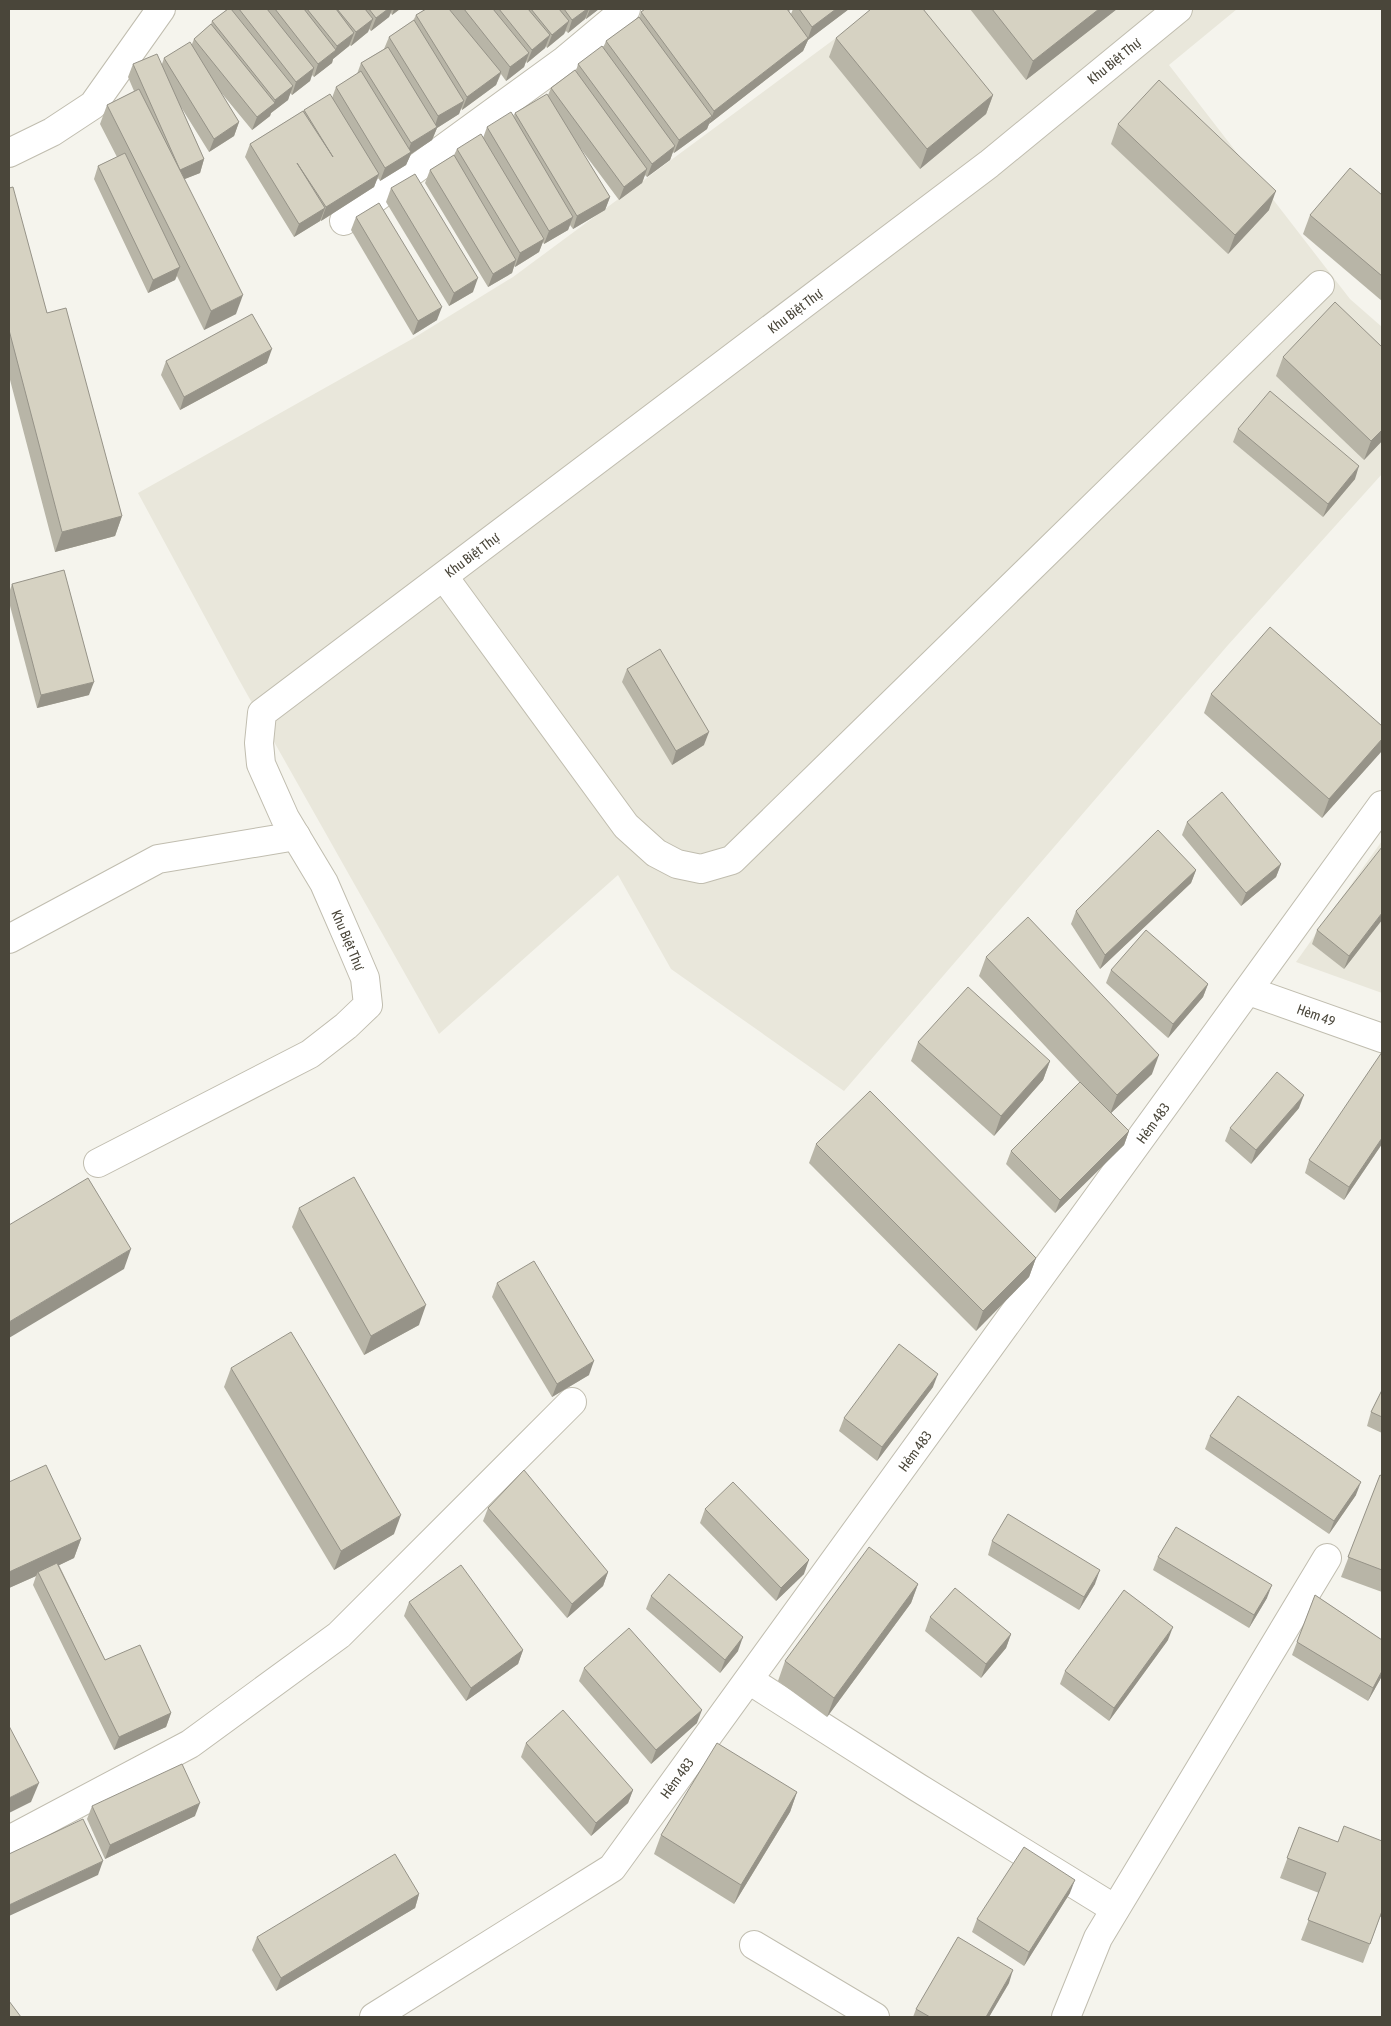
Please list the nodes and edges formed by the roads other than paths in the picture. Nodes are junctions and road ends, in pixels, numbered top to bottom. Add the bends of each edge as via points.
1 (161, 9) edge
2 (626, 9) edge
3 (1178, 9) edge
4 (9, 153) edge
5 (344, 221) dead end
6 (1320, 285) dead end
7 (444, 577) junction
8 (1382, 805) edge
9 (296, 836) junction
10 (9, 939) edge
11 (1249, 991) junction
12 (1382, 1038) edge
13 (98, 1163) dead end
14 (572, 1402) dead end
15 (1326, 1558) dead end
16 (749, 1680) junction
17 (9, 1840) edge
18 (1115, 1909) junction
19 (754, 1945) dead end
20 (374, 2017) edge
21 (875, 2017) edge
22 (1066, 2017) edge

1 - 4 street via 93,105 52,132
2 - 5 street via 565,60
3 - 7 street, Khu Biệt Thự via 989,164
6 - 7 street via 732,860 701,870 677,864 656,853 626,826
7 - 9 street, Khu Biệt Thự via 262,713 261,764
8 - 11 street, Hẻm 483
9 - 10 street via 158,859
9 - 13 street, Khu Biệt Thự via 324,883 351,945 364,978 368,1005 310,1054
11 - 12 street, Hèm 49
11 - 16 street, Hẻm 483
14 - 17 street via 339,1635 190,1744
15 - 18 street
16 - 18 street
16 - 20 street, Hẻm 483 via 612,1868
18 - 22 street via 1098,1938
19 - 21 street

